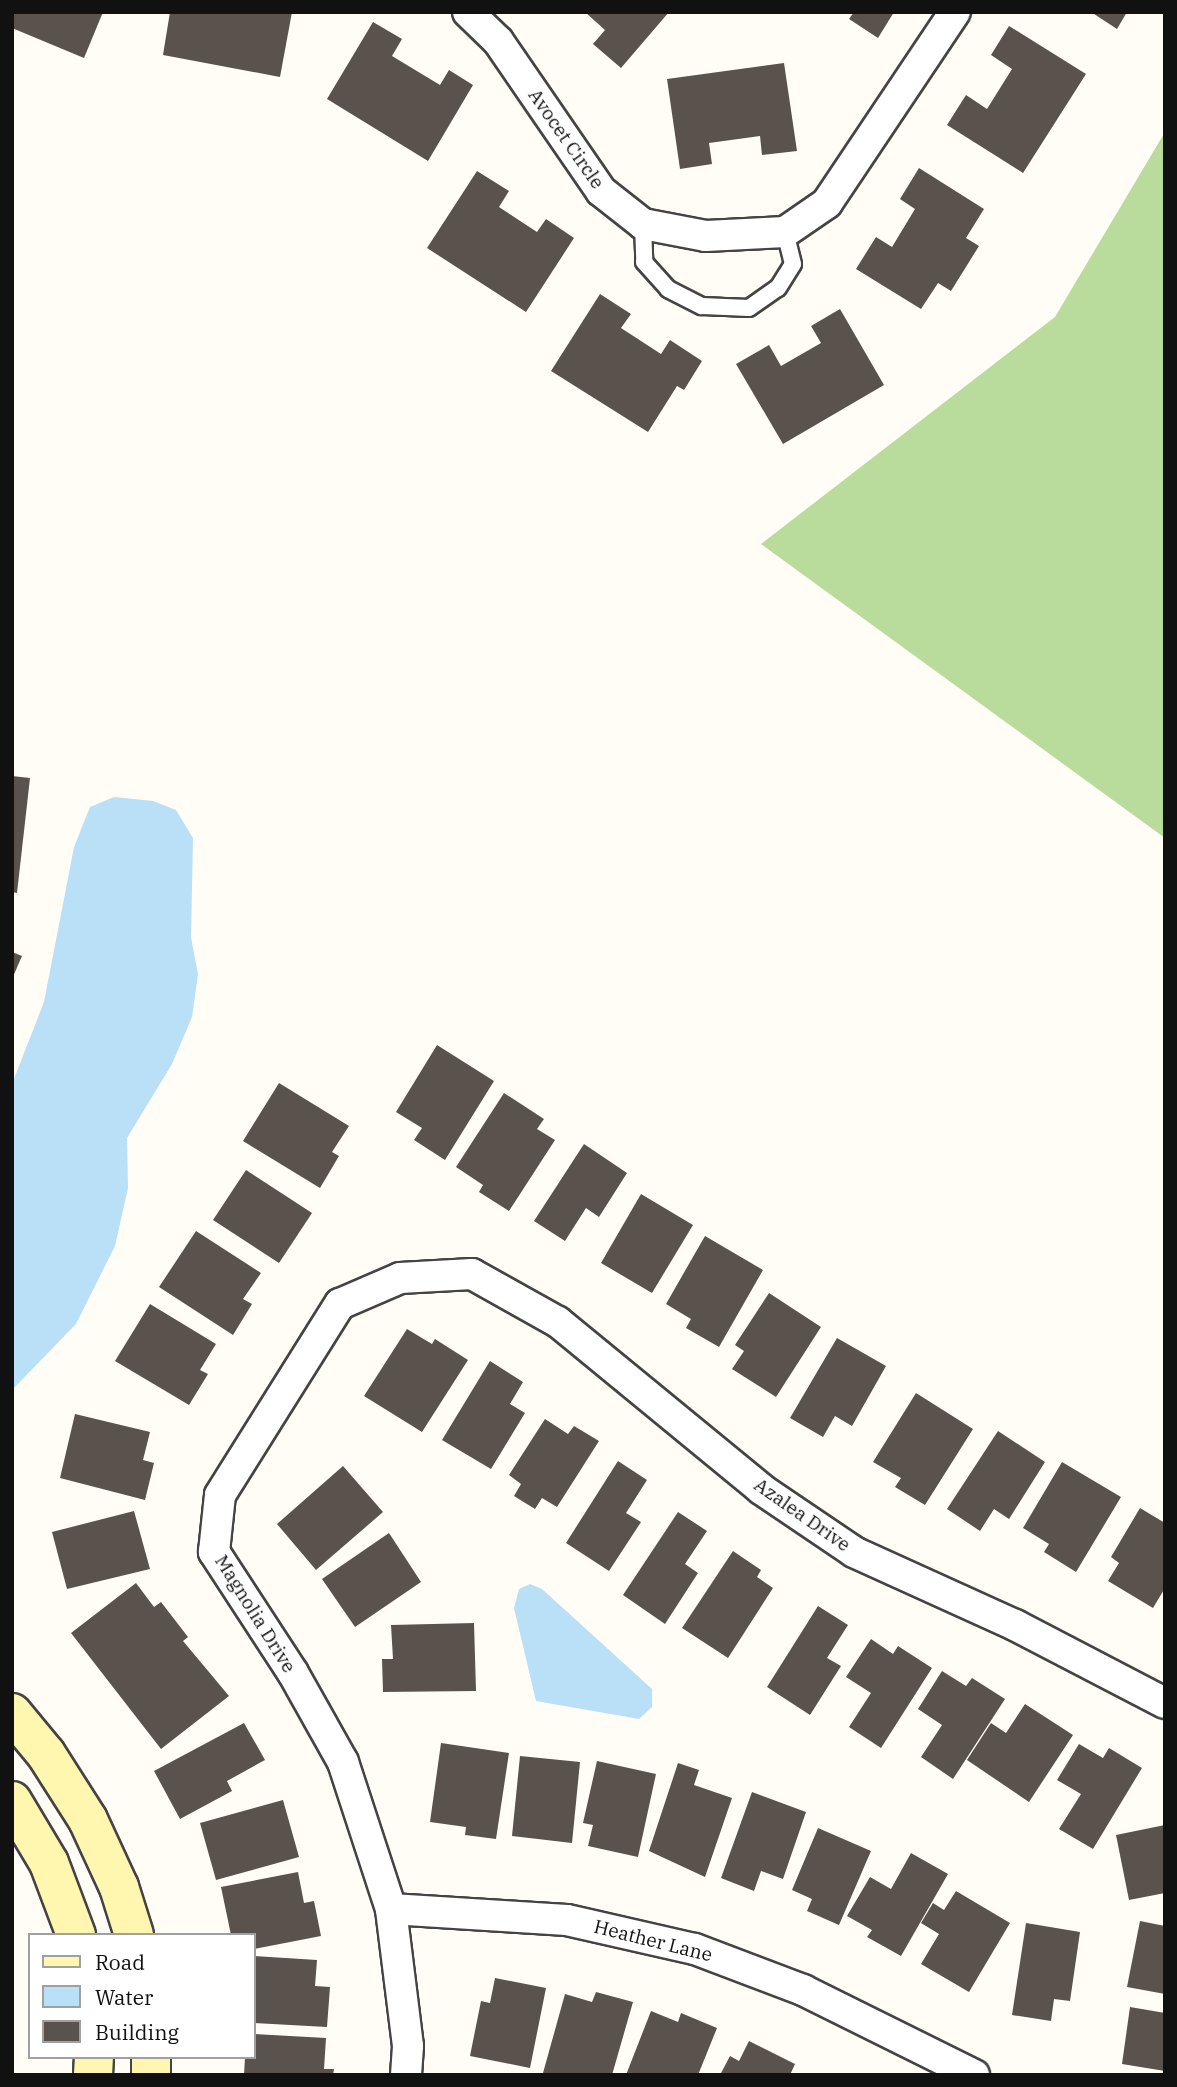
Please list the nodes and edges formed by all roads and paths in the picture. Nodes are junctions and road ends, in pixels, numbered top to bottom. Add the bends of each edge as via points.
1 (468, 12) edge
2 (955, 12) edge
3 (643, 224) junction
4 (785, 232) junction
5 (472, 1274) joint
6 (1165, 1703) edge
7 (12, 1713) edge
8 (12, 1801) edge
9 (391, 1909) junction
10 (75, 1933) edge
11 (133, 1933) edge
12 (406, 2075) edge
13 (974, 2075) edge

1 - 3 street, Avocet Circle via 498,41 601,191
2 - 4 street via 827,203
3 - 4 street, Avocet Circle via 706,236
3 - 4 lane via 644,262 668,289 702,306 749,309 778,288 793,264
5 - 6 street, Azalea Drive via 558,1322 761,1489 854,1552 1014,1625
5 - 9 street, Magnolia Drive via 400,1278 340,1304 220,1495 214,1552 293,1673 343,1762
7 - 11 street via 46,1754 88,1820 119,1887
8 - 10 street via 49,1863
9 - 12 street, Magnolia Drive via 408,2046
9 - 13 street, Heather Lane via 568,1920 695,1949 803,1990

